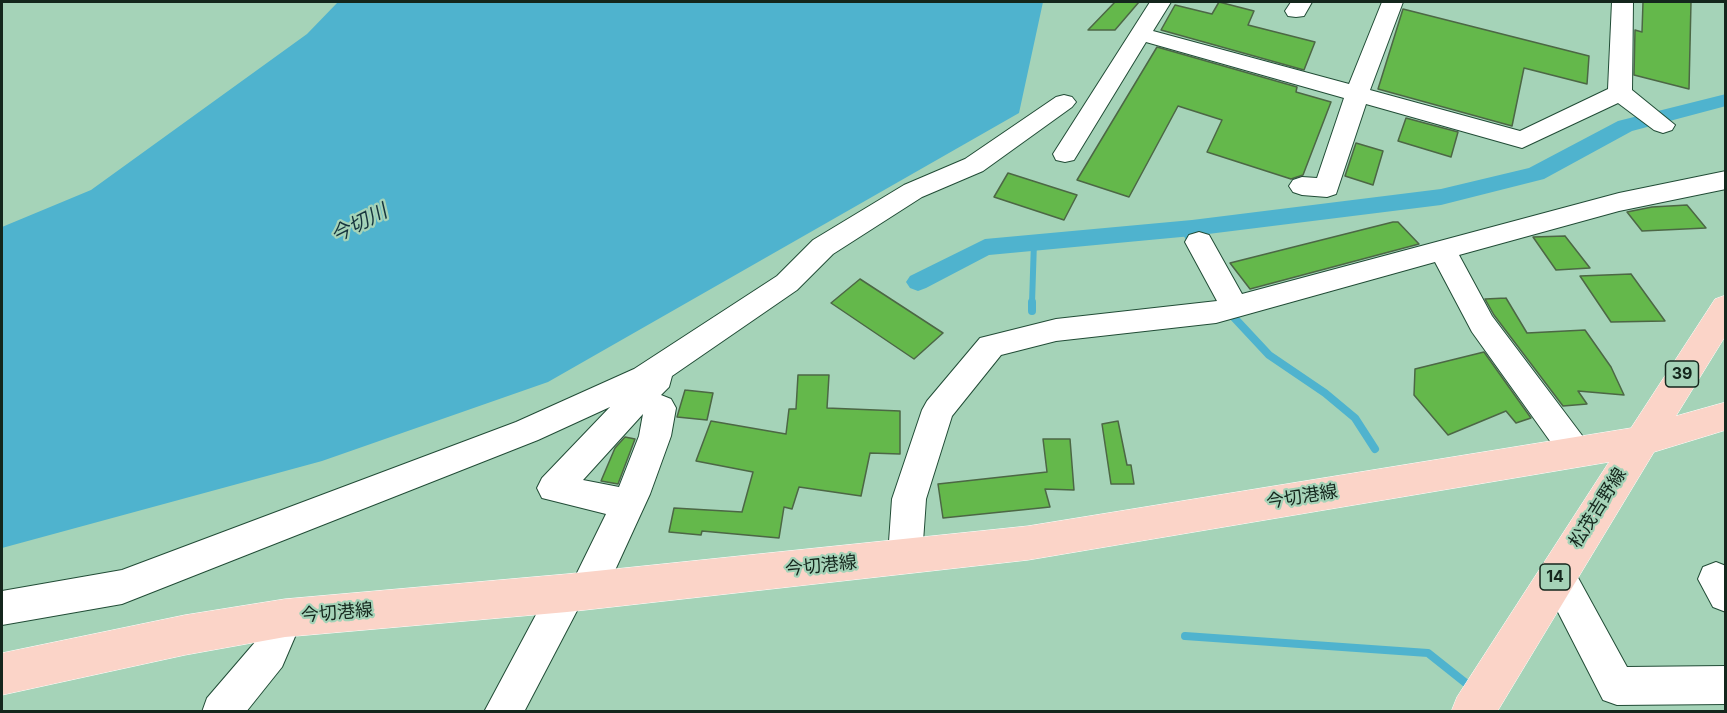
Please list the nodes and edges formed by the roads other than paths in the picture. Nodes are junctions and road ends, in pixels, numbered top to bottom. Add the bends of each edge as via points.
1 (1160, 2) edge
2 (1619, 2) edge
3 (1385, 3) edge
4 (1140, 34) junction
5 (1620, 93) junction
6 (1358, 94) junction
7 (1064, 102) dead end
8 (1663, 125) dead end
9 (1065, 153) dead end
10 (1725, 180) edge
11 (1302, 186) dead end
12 (1199, 242) dead end
13 (1443, 251) junction
14 (1235, 307) junction
15 (1725, 307) edge
16 (681, 354) junction
17 (660, 408) dead end
18 (1725, 416) edge
19 (1639, 442) junction
20 (1576, 452) junction
21 (628, 504) junction
22 (905, 556) junction
23 (1557, 575) junction
24 (577, 592) junction
25 (2, 608) edge
26 (285, 618) junction
27 (2, 674) edge
28 (1725, 685) edge
29 (221, 711) edge
30 (503, 711) edge
31 (1472, 711) edge

1 - 4 street
2 - 5 street
3 - 6 street
4 - 6 street
4 - 9 street
5 - 6 street via 1522,140
5 - 8 street
6 - 11 street via 1327,188
7 - 16 street via 974,165 913,191 823,247 787,283
10 - 13 street via 1619,202
12 - 14 street
13 - 14 street
13 - 20 street via 1482,324
14 - 22 street via 1056,330 991,346 938,410 909,499
15 - 19 main road, 39
16 - 21 street via 545,488
16 - 25 street via 645,378 527,431 122,587
17 - 21 street via 655,436
18 - 19 main road
19 - 20 main road, 今切港線
19 - 23 main road, 松茂吉野線 / 14
20 - 22 main road, 今切港線 via 1028,543
21 - 24 street
22 - 24 main road, 今切港線
23 - 28 street via 1617,686
23 - 31 main road, 松茂吉野線 / 14
24 - 26 main road, 今切港線
24 - 30 street
26 - 27 main road, 今切港線
26 - 29 street via 270,654

